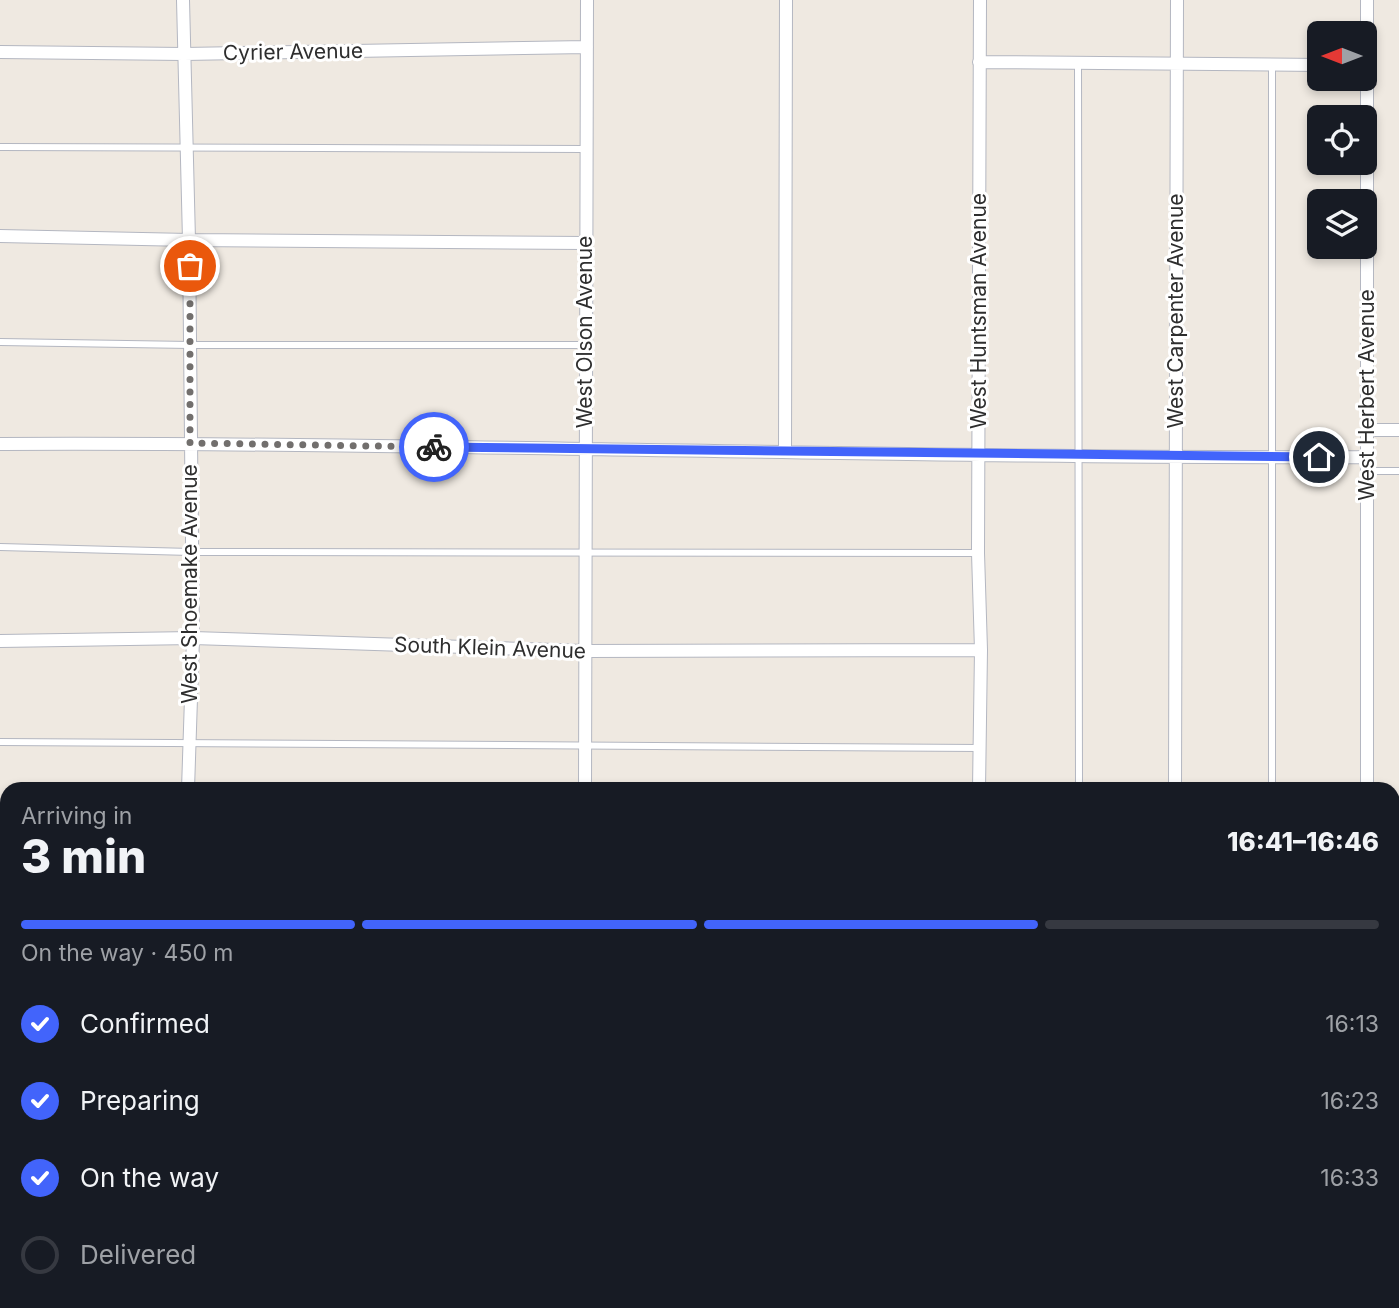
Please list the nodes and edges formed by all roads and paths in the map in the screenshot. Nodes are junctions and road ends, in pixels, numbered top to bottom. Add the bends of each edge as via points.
1 (183, 0) edge
2 (587, 0) edge
3 (786, 0) edge
4 (980, 0) edge
5 (1177, 0) edge
6 (1367, 0) edge
7 (1367, 21) edge
8 (587, 47) junction
9 (0, 52) edge
10 (184, 54) junction
11 (979, 62) junction
12 (1078, 62) junction
13 (1176, 63) junction
14 (1272, 65) junction
15 (1307, 65) edge
16 (1366, 91) edge
17 (0, 147) edge
18 (188, 148) junction
19 (586, 149) junction
20 (0, 236) edge
21 (189, 240) junction
22 (585, 243) junction
23 (0, 342) edge
24 (190, 345) junction
25 (585, 345) junction
26 (1368, 430) junction
27 (1399, 430) edge
28 (190, 443) junction
29 (0, 444) edge
30 (585, 450) junction
31 (785, 450) junction
32 (979, 454) junction
33 (1078, 455) junction
34 (1175, 456) junction
35 (1272, 457) junction
36 (1367, 457) junction
37 (1367, 471) junction
38 (1399, 471) edge
39 (0, 547) edge
40 (585, 551) junction
41 (191, 552) junction
42 (978, 553) junction
43 (193, 638) junction
44 (0, 640) edge
45 (981, 650) junction
46 (585, 651) junction
47 (0, 742) edge
48 (190, 743) junction
49 (585, 746) junction
50 (980, 748) junction
51 (188, 782) edge
52 (585, 782) edge
53 (979, 782) edge
54 (1079, 782) edge
55 (1175, 782) edge
56 (1272, 782) edge
57 (1367, 782) edge

1 - 10 street, West Shoemake Avenue
2 - 8 street, West Olson Avenue
3 - 31 street
4 - 11 street, West Huntsman Avenue
5 - 13 street, West Carpenter Avenue
6 - 7 street, West Herbert Avenue
8 - 10 street, Cyrier Avenue
8 - 19 street, West Olson Avenue
9 - 10 street, Cyrier Avenue
10 - 18 street, West Shoemake Avenue
11 - 12 street
11 - 32 street, West Huntsman Avenue
12 - 13 street
12 - 33 lane
13 - 14 street
13 - 34 street, West Carpenter Avenue
14 - 15 street
14 - 35 lane
16 - 26 street, West Herbert Avenue
17 - 18 lane
18 - 19 lane
18 - 21 street, West Shoemake Avenue
19 - 22 street, West Olson Avenue
20 - 21 street
21 - 22 street
21 - 24 street, West Shoemake Avenue
22 - 25 street, West Olson Avenue
23 - 24 lane
24 - 25 lane
24 - 28 street, West Shoemake Avenue
25 - 30 street, West Olson Avenue
26 - 27 street
26 - 36 street, West Herbert Avenue
28 - 29 street
28 - 30 street
28 - 41 street, West Shoemake Avenue
30 - 31 street
30 - 40 street, West Olson Avenue
31 - 32 street
32 - 33 street
32 - 42 street, West Huntsman Avenue
33 - 34 street
33 - 54 lane
34 - 35 street
34 - 55 street, West Carpenter Avenue
35 - 36 street
35 - 56 lane
36 - 37 street, West Herbert Avenue
37 - 38 lane
37 - 57 street, West Herbert Avenue
39 - 41 lane
40 - 41 lane
40 - 42 lane
40 - 46 street, West Olson Avenue
41 - 43 street, West Shoemake Avenue
42 - 45 street, West Huntsman Avenue
43 - 44 street, South Klein Avenue
43 - 46 street, South Klein Avenue
43 - 48 street, West Shoemake Avenue
45 - 46 street, South Klein Avenue
45 - 50 street, West Huntsman Avenue
46 - 49 street, West Olson Avenue
47 - 48 lane
48 - 49 lane
48 - 51 street, West Shoemake Avenue
49 - 50 lane
49 - 52 street, West Olson Avenue
50 - 53 street, West Huntsman Avenue

